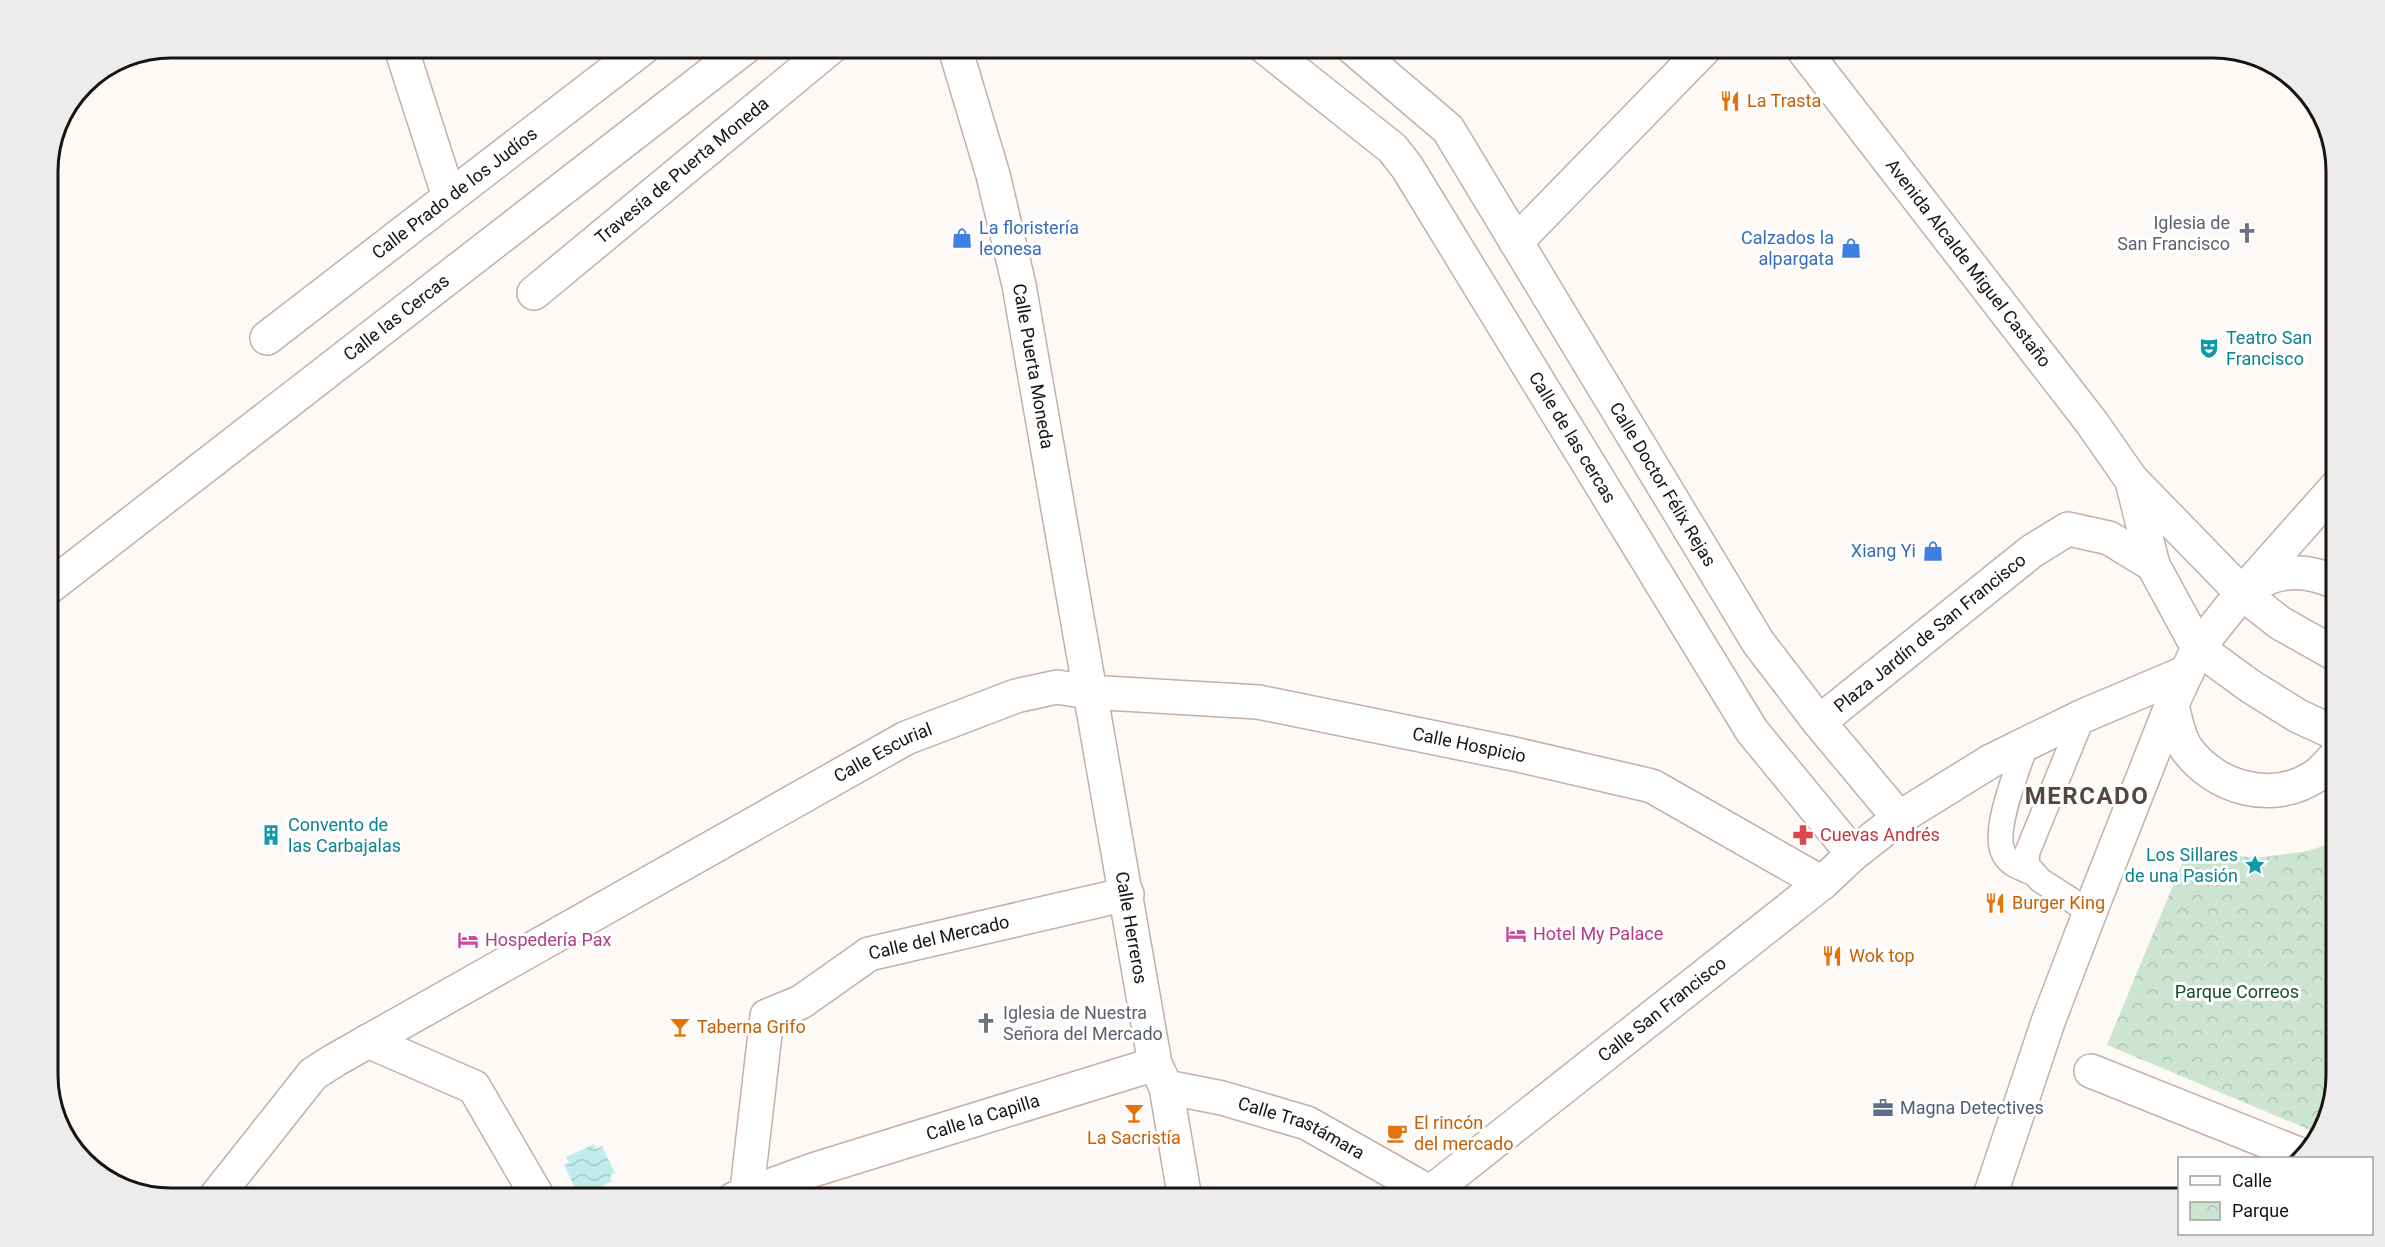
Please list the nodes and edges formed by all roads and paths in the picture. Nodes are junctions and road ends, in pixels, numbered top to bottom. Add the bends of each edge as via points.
1 (1279, 58) edge
2 (1365, 58) edge
3 (1696, 58) edge
4 (1810, 58) edge
5 (405, 59) edge
6 (629, 59) edge
7 (730, 59) edge
8 (817, 59) edge
9 (958, 59) edge
10 (449, 197) junction
11 (1516, 242) junction
12 (534, 293) dead end
13 (267, 338) dead end
14 (2131, 479) junction
15 (2326, 498) edge
16 (2153, 565) junction
17 (59, 579) edge
18 (2326, 579) edge
19 (2242, 593) junction
20 (2326, 649) edge
21 (2193, 660) junction
22 (1088, 692) junction
23 (2172, 704) junction
24 (2083, 716) junction
25 (1819, 722) junction
26 (2326, 729) edge
27 (2026, 744) junction
28 (2326, 765) edge
29 (1899, 818) junction
30 (1853, 854) junction
31 (2030, 872) junction
32 (1822, 883) junction
33 (1127, 894) junction
34 (2090, 912) junction
35 (368, 1041) junction
36 (2091, 1071) dead end
37 (1161, 1075) junction
38 (2295, 1153) edge
39 (222, 1188) edge
40 (533, 1188) edge
41 (742, 1188) edge
42 (765, 1188) edge
43 (1183, 1188) edge
44 (1412, 1188) edge
45 (1435, 1188) edge
46 (1993, 1188) edge

1 - 30 street, Calle de las cercas via 1392,148 1407,167 1752,731
2 - 11 street, Calle Doctor Félix Rejas via 1448,129
3 - 11 street
4 - 14 street, Avenida Alcalde Miguel Castaño via 2082,409
5 - 10 street
6 - 10 street, Calle Prado de los Judíos
7 - 17 street, Calle las Cercas
8 - 12 street, Travesía de Puerta Moneda
9 - 22 street, Calle Puerta Moneda via 993,175 1019,285
10 - 13 street, Calle Prado de los Judíos
11 - 25 street, Calle Doctor Félix Rejas via 1758,642
14 - 16 street, Plaza Jardín de San Francisco
14 - 19 street
15 - 19 street
16 - 21 street, Plaza Jardín de San Francisco
16 - 25 street, Plaza Jardín de San Francisco via 2109,538 2068,529 2032,551
18 - 19 street via 2301,571 2284,572 2262,579
19 - 20 street via 2280,623
19 - 21 street
21 - 23 street
21 - 24 street
21 - 26 street, Plaza Jardín de San Francisco via 2250,686
22 - 32 street, Calle Hospicio via 1258,702 1652,786
22 - 33 street, Calle Herreros
22 - 35 street, Calle Escurial via 1058,687 1016,696 906,738
23 - 28 street via 2185,747 2202,767 2223,781 2254,790 2286,788 2316,775
23 - 34 street
24 - 27 street
24 - 31 lane via 2027,853
25 - 29 street, Plaza Jardín de San Francisco
27 - 29 street
27 - 31 lane via 1999,832 2004,854 2012,864
29 - 30 street, Calle San Francisco
30 - 32 street, Calle San Francisco
31 - 34 lane
32 - 45 street, Calle San Francisco
33 - 37 street, Calle Herreros
33 - 41 street, Calle del Mercado via 869,954 801,1002 767,1016
34 - 46 street via 2048,1022
35 - 39 street, Calle Escurial via 313,1074
35 - 40 street via 474,1087
36 - 38 street
37 - 42 street, Calle la Capilla via 813,1170
37 - 43 street, Calle Herreros
37 - 44 street, Calle Trastámara via 1307,1123

